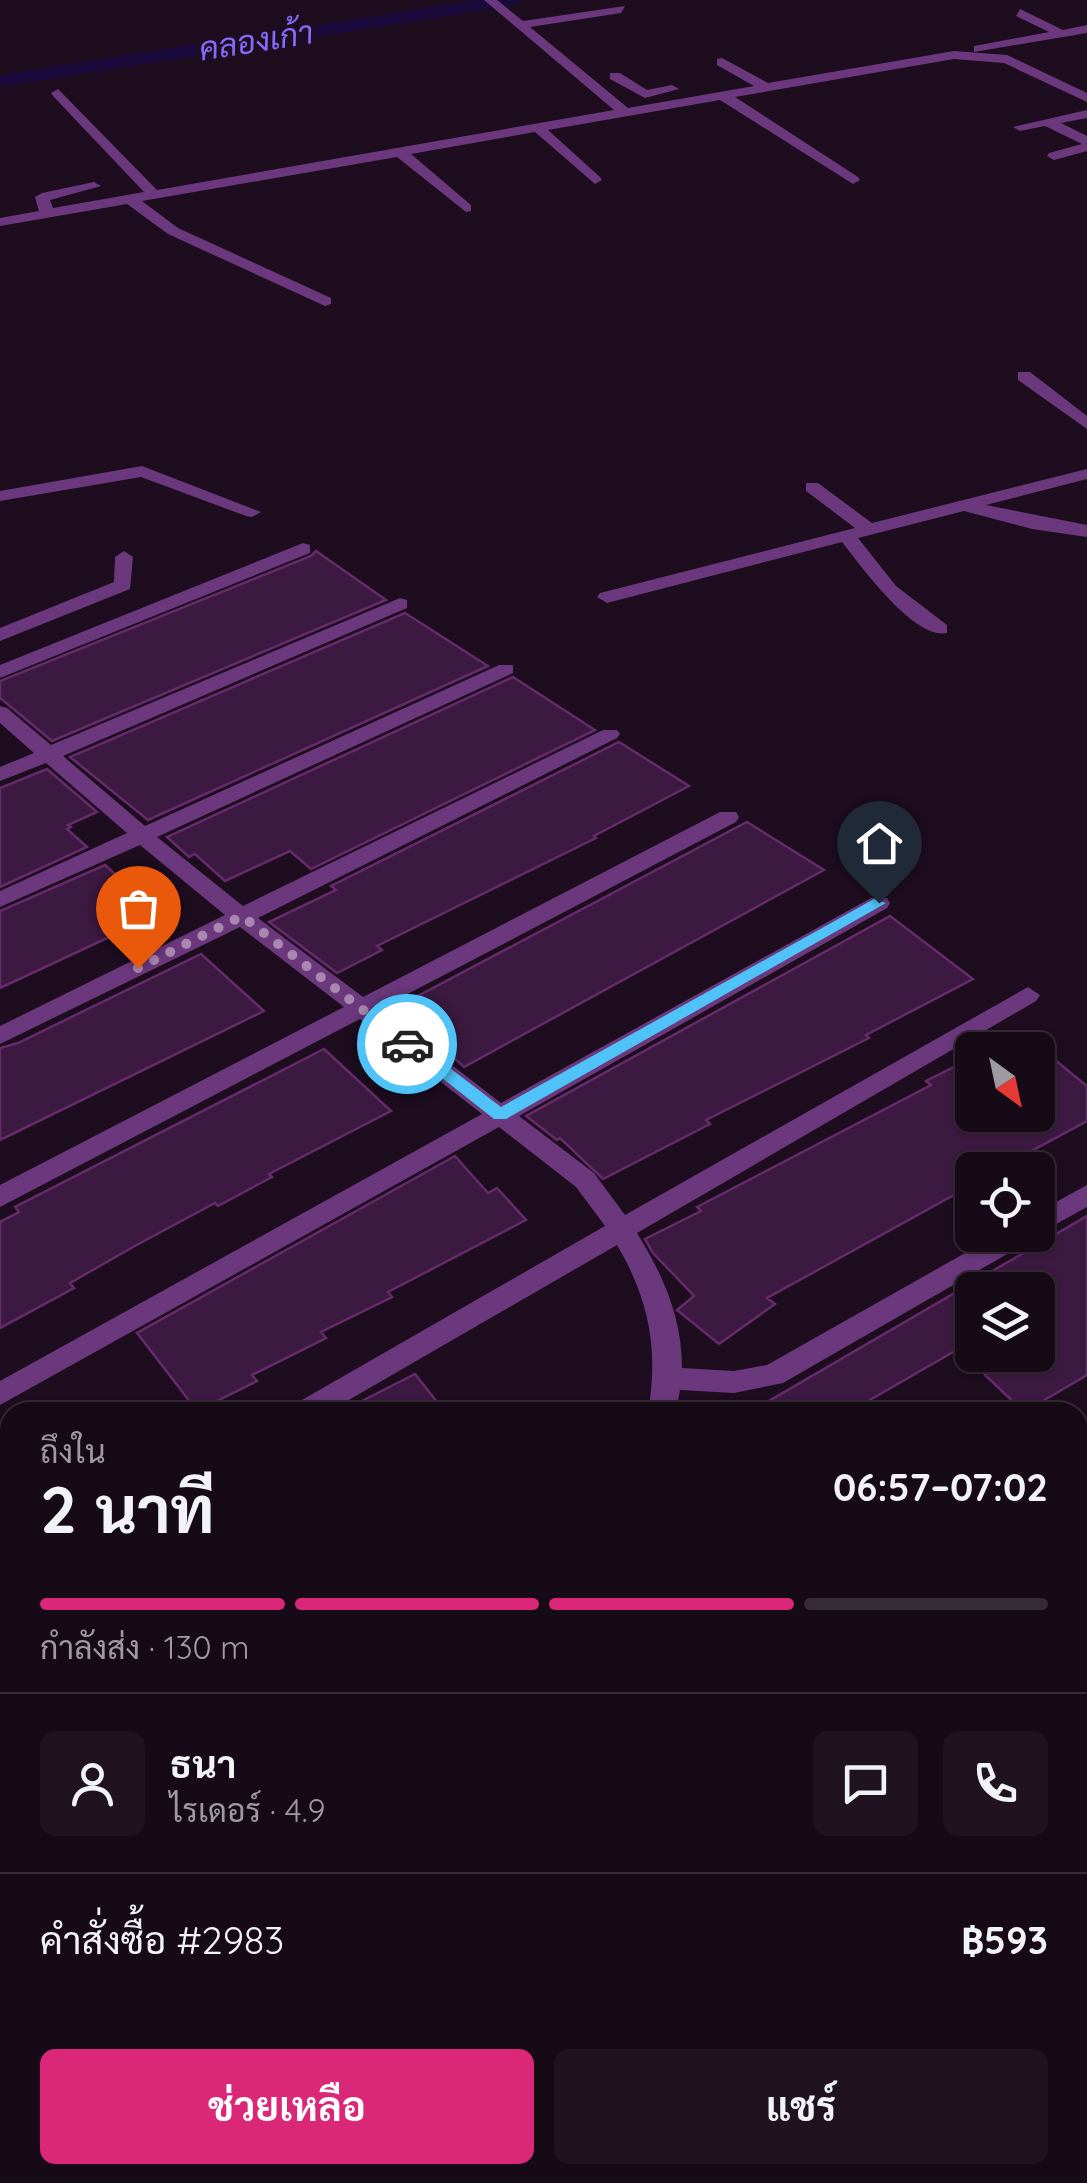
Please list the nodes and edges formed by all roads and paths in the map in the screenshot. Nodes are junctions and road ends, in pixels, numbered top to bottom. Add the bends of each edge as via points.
1 (490, 0) edge
2 (621, 10) dead end
3 (1020, 13) dead end
4 (516, 21) junction
5 (1087, 28) edge
6 (1060, 33) junction
7 (993, 45) junction
8 (967, 54) junction
9 (722, 62) dead end
10 (1016, 64) junction
11 (615, 76) dead end
12 (746, 76) junction
13 (765, 87) junction
14 (58, 93) dead end
15 (722, 95) junction
16 (790, 98) dead end
17 (1087, 98) edge
18 (743, 108) junction
19 (624, 112) junction
20 (1087, 114) edge
21 (1047, 122) junction
22 (640, 125) dead end
23 (1020, 127) dead end
24 (538, 128) junction
25 (1067, 132) junction
26 (1032, 140) dead end
27 (1087, 144) edge
28 (401, 153) junction
29 (1054, 156) dead end
30 (594, 180) dead end
31 (853, 180) dead end
32 (94, 186) dead end
33 (155, 196) junction
34 (130, 200) junction
35 (466, 208) dead end
36 (48, 214) junction
37 (0, 222) edge
38 (325, 301) dead end
39 (1024, 376) dead end
40 (1087, 424) edge
41 (1087, 474) edge
42 (812, 486) dead end
43 (0, 496) edge
44 (964, 506) junction
45 (252, 512) dead end
46 (868, 529) junction
47 (1087, 531) edge
48 (846, 534) junction
49 (304, 549) dead end
50 (124, 558) dead end
51 (607, 596) dead end
52 (400, 604) dead end
53 (940, 629) dead end
54 (0, 635) edge
55 (506, 669) dead end
56 (0, 672) edge
57 (0, 712) edge
58 (610, 734) dead end
59 (48, 754) junction
60 (0, 775) edge
61 (728, 818) dead end
62 (142, 835) junction
63 (0, 900) edge
64 (879, 903) dead end
65 (242, 916) junction
66 (1028, 995) dead end
67 (361, 1009) junction
68 (0, 1036) edge
69 (500, 1114) junction
70 (1087, 1195) edge
71 (0, 1197) edge
72 (1055, 1214) edge
73 (622, 1230) junction
74 (989, 1252) edge
75 (671, 1378) junction
76 (1, 1394) edge
77 (322, 1402) edge
78 (665, 1402) edge

1 - 4 street
2 - 4 street
3 - 6 street
4 - 19 street
5 - 6 street
6 - 7 street
7 - 8 street
7 - 10 street via 1016,57
8 - 10 street
8 - 13 street
9 - 12 street
10 - 17 street
11 - 12 street via 645,94
12 - 13 street
13 - 15 street
14 - 33 street
15 - 18 street
15 - 19 street
16 - 18 street
18 - 22 street
18 - 31 street
19 - 24 street
20 - 21 street
21 - 23 street
21 - 25 street
24 - 28 street
24 - 30 street
25 - 26 street
25 - 27 street
27 - 29 street
28 - 33 street
28 - 35 street
32 - 36 street via 42,197
33 - 34 street
34 - 36 street
34 - 38 street via 173,231
36 - 37 street
39 - 40 street
41 - 44 street
42 - 46 street
43 - 45 street via 142,471
44 - 46 street
44 - 47 street
46 - 48 street
48 - 51 street
48 - 53 street via 888,590
49 - 56 street
50 - 54 street via 124,586
52 - 59 street
55 - 62 street
57 - 59 street
58 - 65 street
59 - 60 street
59 - 62 street
61 - 67 street
62 - 63 street
62 - 65 street
64 - 69 street
65 - 67 street
65 - 68 street
66 - 73 street
67 - 69 street
67 - 71 street
69 - 73 street via 586,1180
69 - 76 street
70 - 72 street
73 - 75 street via 651,1278
73 - 77 street
74 - 75 street via 773,1376 734,1382
75 - 78 street

